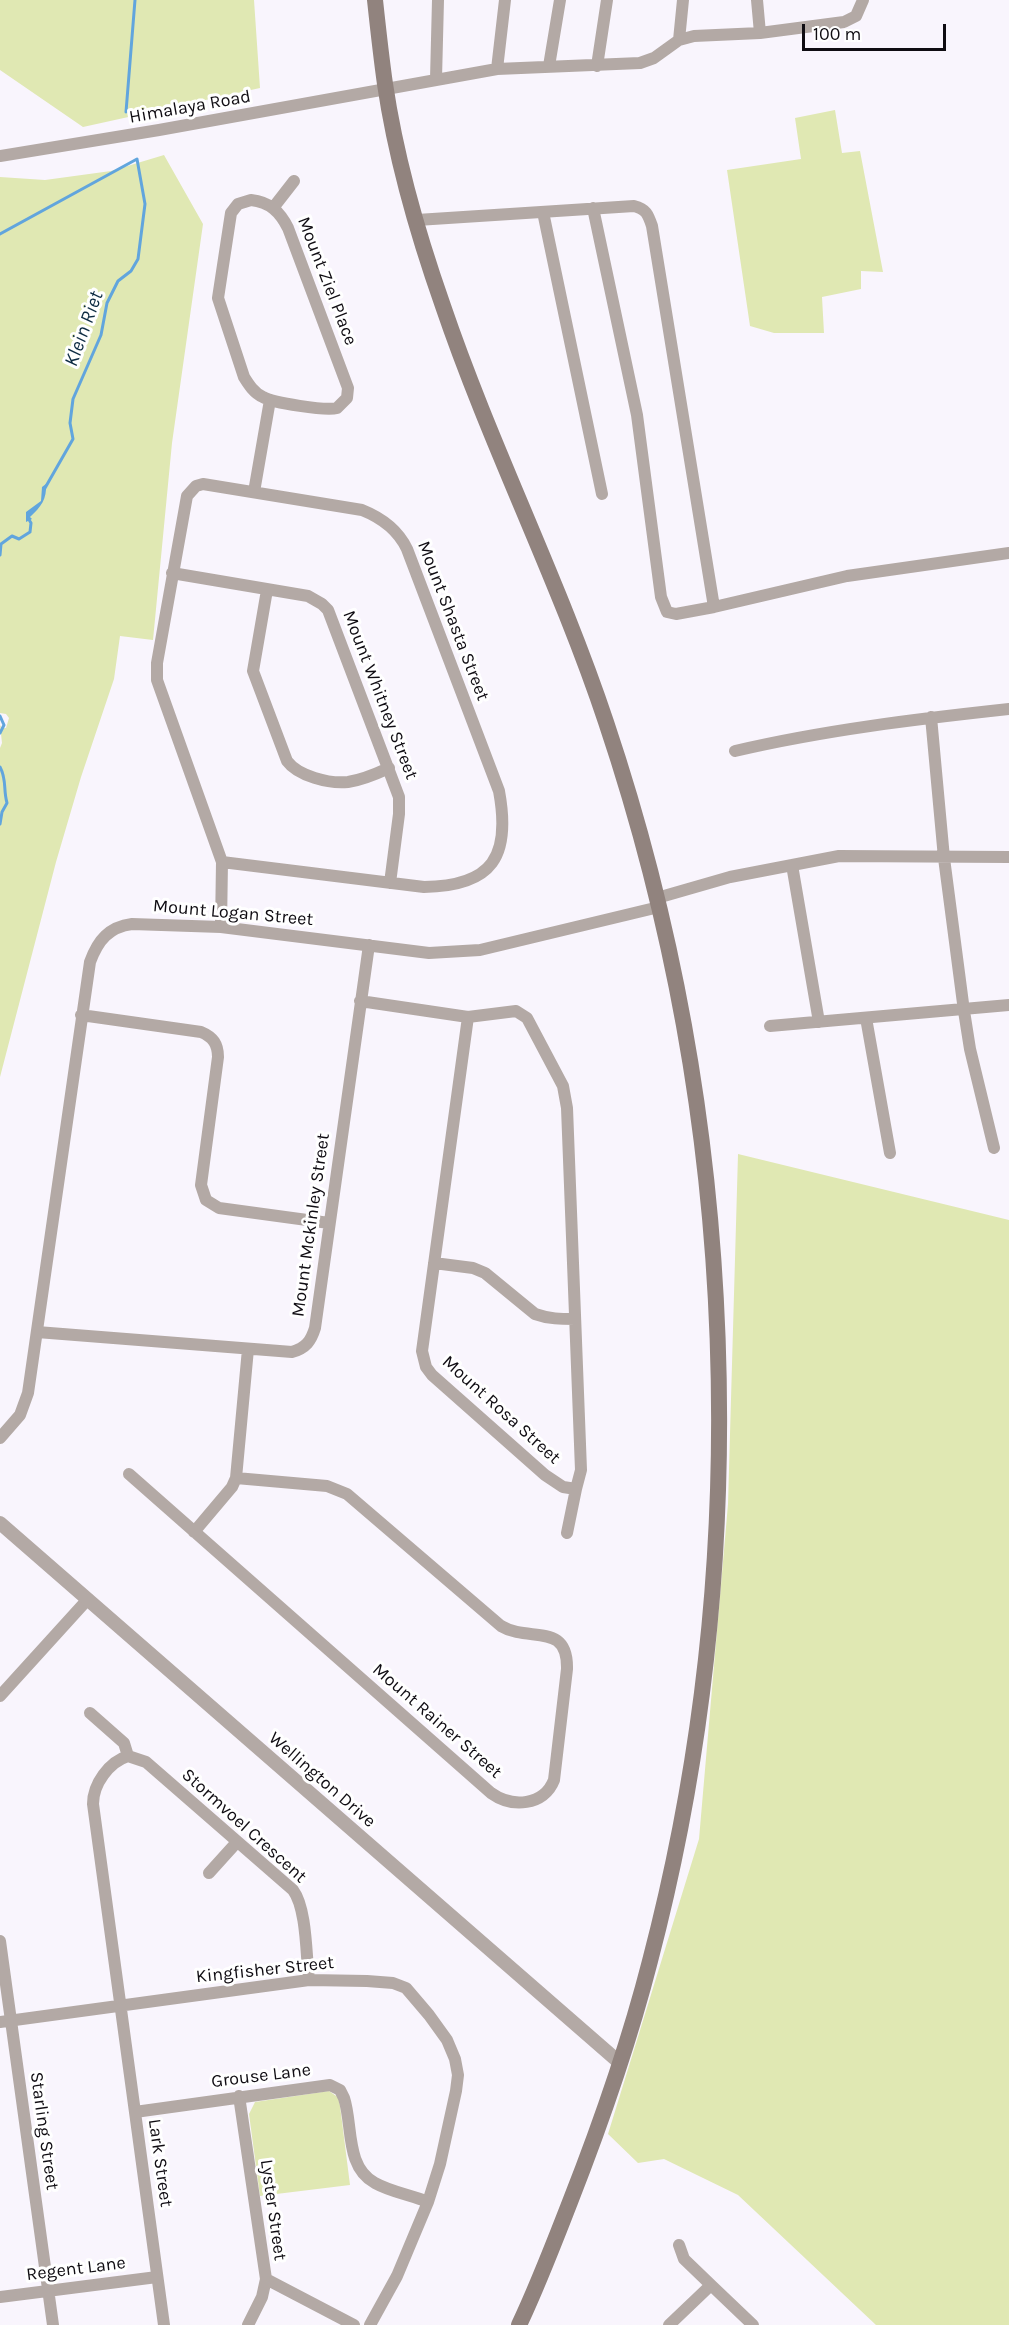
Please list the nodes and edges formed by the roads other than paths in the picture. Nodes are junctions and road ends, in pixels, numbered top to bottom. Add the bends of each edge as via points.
1 (375, 0) edge
2 (438, 0) edge
3 (505, 0) edge
4 (560, 0) edge
5 (607, 0) edge
6 (684, 0) edge
7 (757, 0) edge
8 (863, 0) edge
9 (760, 33) junction
10 (679, 40) junction
11 (549, 66) junction
12 (597, 66) junction
13 (497, 69) junction
14 (436, 79) junction
15 (386, 90) junction
16 (0, 156) edge
17 (294, 180) dead end
18 (273, 208) junction
19 (593, 208) junction
20 (543, 212) junction
21 (417, 220) junction
22 (270, 400) junction
23 (254, 492) junction
24 (602, 494) dead end
25 (1009, 553) edge
26 (172, 573) junction
27 (267, 590) junction
28 (714, 607) junction
29 (1009, 708) edge
30 (931, 717) junction
31 (735, 751) dead end
32 (389, 768) junction
33 (1009, 857) edge
34 (944, 858) junction
35 (222, 862) junction
36 (792, 865) junction
37 (390, 883) junction
38 (658, 902) junction
39 (221, 927) junction
40 (369, 945) junction
41 (360, 1001) junction
42 (1009, 1005) edge
43 (964, 1011) junction
44 (81, 1015) junction
45 (468, 1017) junction
46 (866, 1018) junction
47 (819, 1022) junction
48 (770, 1026) dead end
49 (994, 1148) dead end
50 (890, 1153) dead end
51 (329, 1223) junction
52 (434, 1263) junction
53 (575, 1319) junction
54 (37, 1332) junction
55 (248, 1349) junction
56 (0, 1438) edge
57 (129, 1474) dead end
58 (236, 1478) junction
59 (576, 1489) junction
60 (0, 1523) edge
61 (194, 1532) junction
62 (567, 1533) dead end
63 (88, 1599) junction
64 (0, 1696) edge
65 (90, 1713) dead end
66 (128, 1756) junction
67 (237, 1842) junction
68 (209, 1873) dead end
69 (0, 1941) edge
70 (309, 1980) junction
71 (120, 2005) junction
72 (5, 2021) edge
73 (620, 2063) junction
74 (239, 2096) junction
75 (135, 2112) junction
76 (428, 2202) junction
77 (679, 2245) dead end
78 (157, 2277) junction
79 (266, 2279) junction
80 (711, 2285) junction
81 (49, 2291) junction
82 (0, 2297) edge
83 (53, 2325) edge
84 (164, 2325) edge
85 (248, 2325) edge
86 (354, 2325) edge
87 (370, 2325) edge
88 (519, 2325) edge
89 (669, 2325) edge
90 (753, 2325) edge

1 - 15 main road
2 - 14 street
3 - 13 street
4 - 11 street
5 - 12 street
6 - 10 street
7 - 9 street
8 - 9 street via 856,16 844,22
9 - 10 street
10 - 12 street, Himalaya Road via 647,62
11 - 12 street, Himalaya Road
11 - 13 street, Himalaya Road
13 - 14 street, Himalaya Road
14 - 15 street, Himalaya Road
15 - 16 street, Himalaya Road
15 - 21 main road
17 - 18 street
18 - 22 street, Mount Ziel Place via 251,200 233,210 218,290 219,304 244,377 257,393
18 - 22 street, Mount Ziel Place via 288,228 348,393 344,402 333,409
19 - 20 street
19 - 28 street via 644,208 652,226
19 - 28 street via 637,415 661,597 667,612 676,614
20 - 21 street
20 - 24 street
21 - 38 main road via 444,311 604,716
22 - 23 street
23 - 26 street, Mount Shasta Street via 203,484 191,490 183,508
23 - 37 street, Mount Shasta Street via 362,510 392,527 414,564 499,791 499,853 488,870 472,879 438,887
25 - 28 street via 848,576
26 - 27 street, Mount Whitney Street
26 - 35 street, Mount Shasta Street via 156,680
27 - 32 street, Mount Whitney Street via 308,596 328,610
27 - 32 street via 253,672 287,761 306,776 347,782
29 - 30 street
30 - 31 street
30 - 34 street
32 - 37 street, Mount Whitney Street via 399,797
33 - 34 street, Mount Logan Street
34 - 36 street, Mount Logan Street via 839,856
34 - 43 street
35 - 37 street, Mount Shasta Street
35 - 39 street, Mount Shasta Street
36 - 38 street, Mount Logan Street via 730,877
36 - 47 street
38 - 40 street, Mount Logan Street via 546,934 461,952 429,953
38 - 73 main road via 694,1087 711,1227 718,1367 717,1509 706,1650 685,1800 653,1950
39 - 40 street, Mount Logan Street
39 - 44 street, Mount Logan Street via 132,924 109,932 101,938 90,962
40 - 41 street, Mount Mckinley Street
41 - 45 street, Mount Rosa Street
41 - 51 street, Mount Mckinley Street
42 - 43 street
43 - 46 street
43 - 49 street
44 - 51 street via 201,1032 212,1037 218,1057 201,1185 206,1200 219,1208
44 - 54 street, Mount Logan Street
45 - 52 street, Mount Rosa Street
45 - 53 street, Mount Rosa Street via 509,1011 523,1015 563,1086
46 - 47 street
46 - 50 street
47 - 48 street
51 - 55 street, Mount Mckinley Street via 315,1328 309,1343 292,1352
52 - 53 street via 485,1273 535,1314
52 - 59 street, Mount Rosa Street via 422,1351 426,1367 545,1475 563,1487
53 - 59 street, Mount Rosa Street via 581,1470
54 - 55 street, Mount Mckinley Street
54 - 56 street, Mount Logan Street via 24,1404 20,1415
55 - 58 street
57 - 61 street, Mount Rainer Street
58 - 61 street
58 - 61 street, Mount Rainer Street via 327,1486 347,1494 501,1626 513,1632 552,1637 562,1644 567,1652 567,1669 551,1787 542,1796 522,1803 498,1798
59 - 62 street
60 - 63 street, Wellington Drive
63 - 64 street
63 - 73 street, Wellington Drive
65 - 66 street via 124,1743
66 - 67 street, Stormvoel Crescent via 146,1761
66 - 71 street via 117,1760 93,1794
67 - 68 street
67 - 70 street, Stormvoel Crescent via 289,1885 298,1898
69 - 72 street, Starling Street
70 - 71 street, Kingfisher Street
70 - 76 street, Kingfisher Street via 400,1985 412,1994 447,2040 458,2075
71 - 72 street, Kingfisher Street
71 - 75 street, Lark Street
72 - 81 street, Starling Street
73 - 88 main road via 598,2131
74 - 75 street, Grouse Lane
74 - 76 street, Grouse Lane via 335,2087 344,2097 354,2156 363,2175 374,2183
74 - 79 street, Lyster Street
75 - 78 street, Lark Street
76 - 87 street, Kingfisher Street via 397,2276
77 - 80 street via 684,2259
78 - 81 street, Regent Lane
78 - 84 street, Lark Street
79 - 85 street, Lyster Street
79 - 86 street
80 - 89 street
80 - 90 street
81 - 82 street, Regent Lane
81 - 83 street, Starling Street

